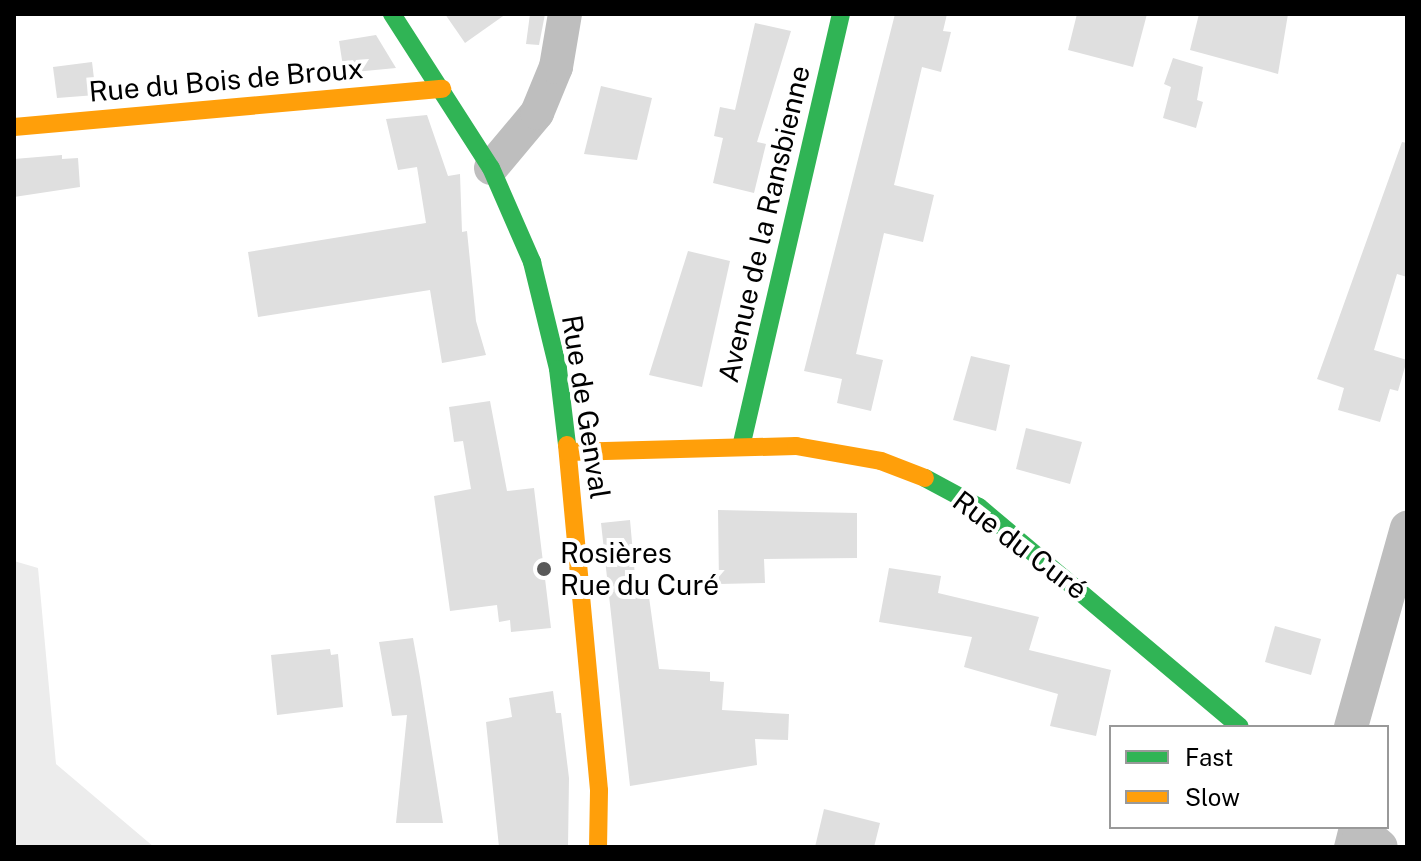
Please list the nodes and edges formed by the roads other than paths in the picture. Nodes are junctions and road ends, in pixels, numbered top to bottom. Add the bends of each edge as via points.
1 (392, 14) edge
2 (565, 14) edge
3 (841, 14) edge
4 (442, 89) junction
5 (14, 127) edge
6 (491, 168) junction
7 (741, 447) junction
8 (568, 452) junction
9 (1407, 528) edge
10 (1238, 725) edge
11 (1352, 725) edge
12 (1360, 829) edge
13 (598, 847) edge
14 (1381, 847) edge

1 - 4 street, Rue de Genval
2 - 6 street via 556,67 537,113
3 - 7 street, Avenue de la Ransbienne
4 - 5 street, Rue du Bois de Broux
4 - 6 street, Rue de Genval
6 - 8 street, Rue de Genval via 532,262 558,369
7 - 8 street, Rue du Curé
7 - 10 street, Rue du Curé via 796,446 849,453 957,494 1052,565
8 - 13 street, Rue de Genval via 599,791
9 - 11 street
12 - 14 street

